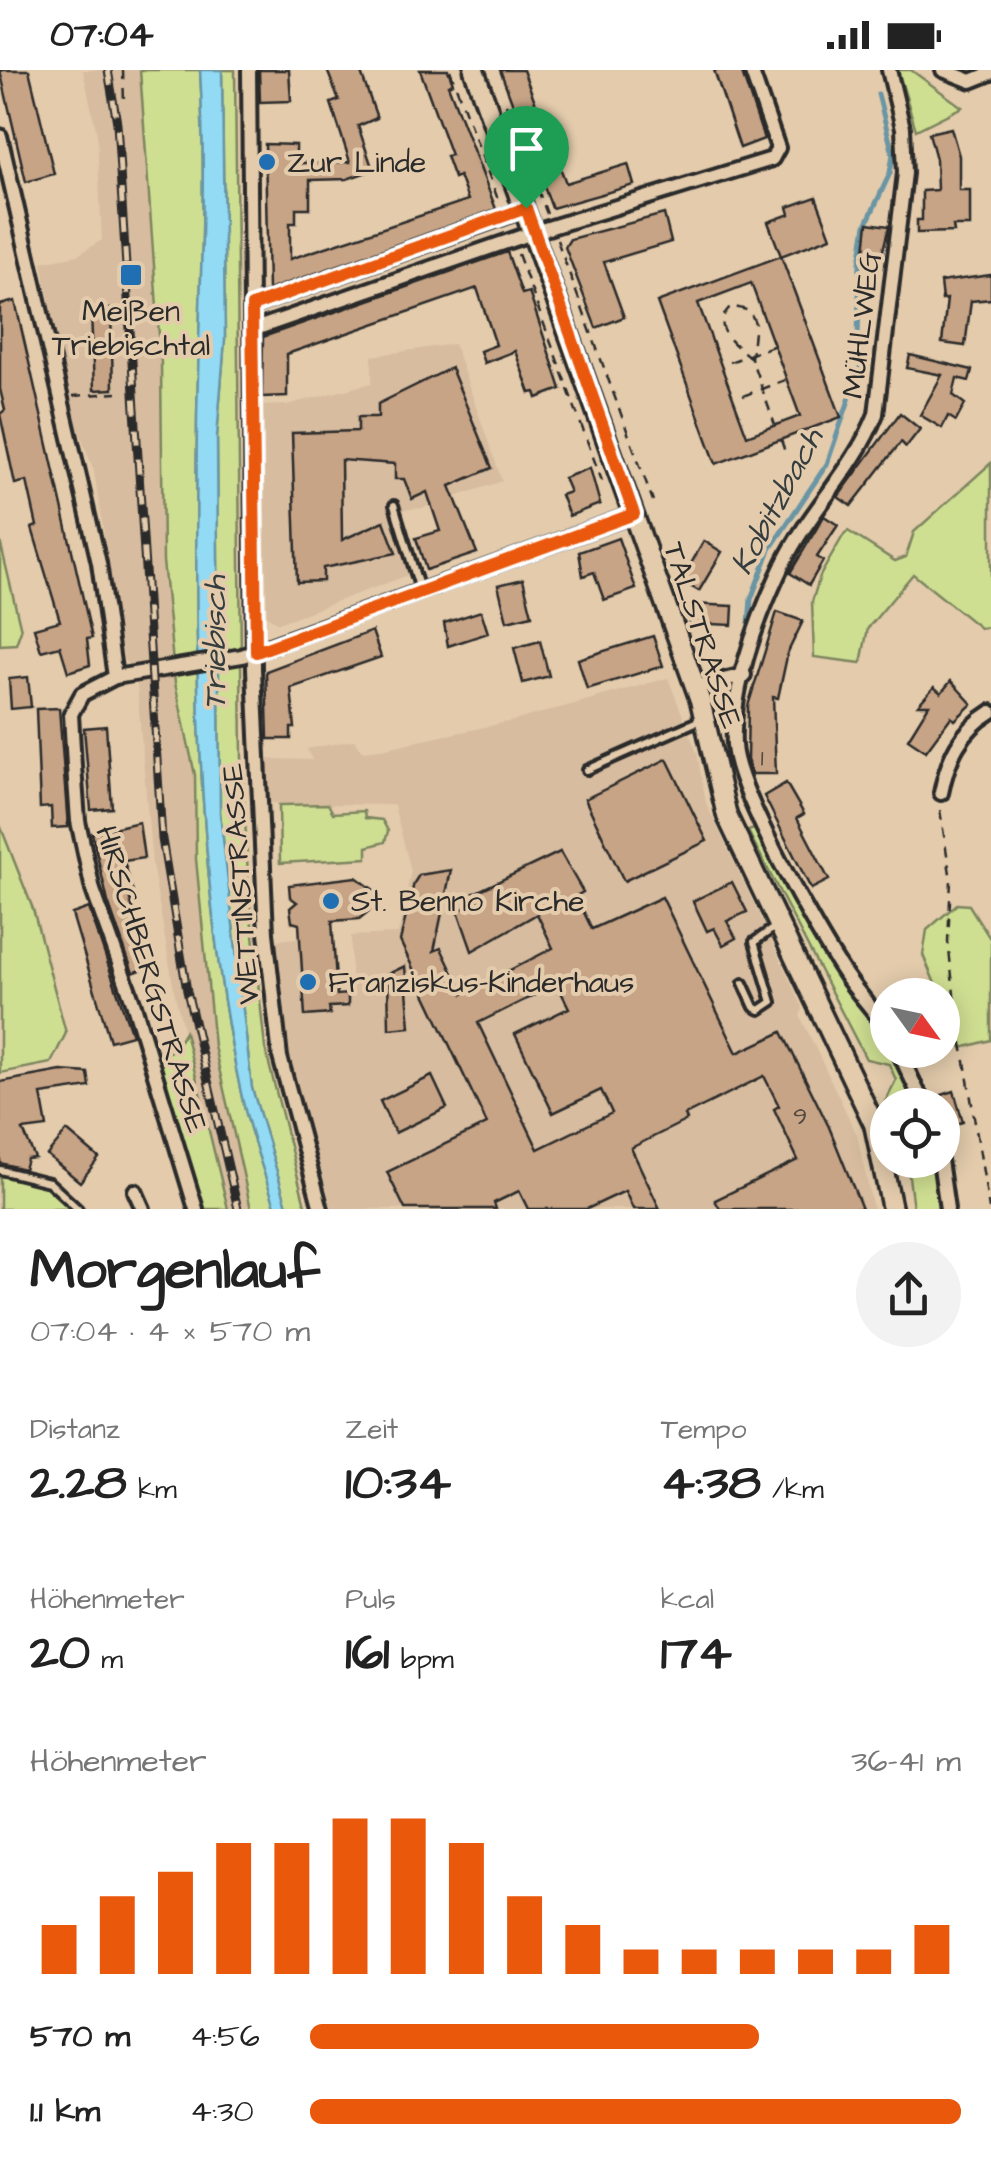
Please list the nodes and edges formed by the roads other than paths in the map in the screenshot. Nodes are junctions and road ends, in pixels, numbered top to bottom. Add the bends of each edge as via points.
1 (249, 70) edge
2 (474, 70) edge
3 (752, 70) edge
4 (889, 70) edge
5 (943, 70) edge
6 (991, 72) edge
7 (0, 136) edge
8 (526, 208) junction
9 (543, 229) junction
10 (252, 306) junction
11 (252, 330) junction
12 (394, 505) dead end
13 (634, 514) junction
14 (420, 592) junction
15 (249, 654) junction
16 (744, 675) junction
17 (115, 677) junction
18 (695, 687) junction
19 (991, 712) edge
20 (706, 718) junction
21 (734, 746) joint
22 (587, 770) dead end
23 (941, 794) road end
24 (779, 925) junction
25 (743, 983) dead end
26 (870, 1007) edge
27 (0, 1170) edge
28 (942, 1178) edge
29 (135, 1190) dead end
30 (78, 1209) edge
31 (143, 1209) edge
32 (196, 1209) edge
33 (321, 1209) edge
34 (892, 1209) edge
35 (946, 1209) edge

1 - 10 street, WETTINSTRASSE
2 - 8 main road, TALSTRASSE
3 - 9 street via 778,148 772,158
4 - 16 street, MÜHLWEG via 905,173 876,414 782,567
5 - 6 street via 971,82
7 - 17 street via 100,563
8 - 9 main road, TALSTRASSE
8 - 10 street
9 - 11 street
9 - 13 main road, TALSTRASSE
10 - 11 street, WETTINSTRASSE
11 - 15 street, WETTINSTRASSE
12 - 14 lane
13 - 14 street
13 - 18 main road, TALSTRASSE
14 - 15 street
15 - 17 street
15 - 33 street, WETTINSTRASSE via 275,1034
16 - 18 street
16 - 21 street, MÜHLWEG
17 - 32 street, HIRSCHBERGSTRASSE via 82,694 71,714 78,821 93,890
18 - 20 main road, TALSTRASSE
19 - 23 street via 952,753
20 - 22 lane
20 - 24 main road, TALSTRASSE via 727,816
21 - 26 street, TALSTRASSE via 750,797 812,918
24 - 25 lane via 754,942 772,1002 754,1007
24 - 34 main road, TALSTRASSE via 874,1124
27 - 30 lane via 50,1182
28 - 35 street
29 - 31 street

